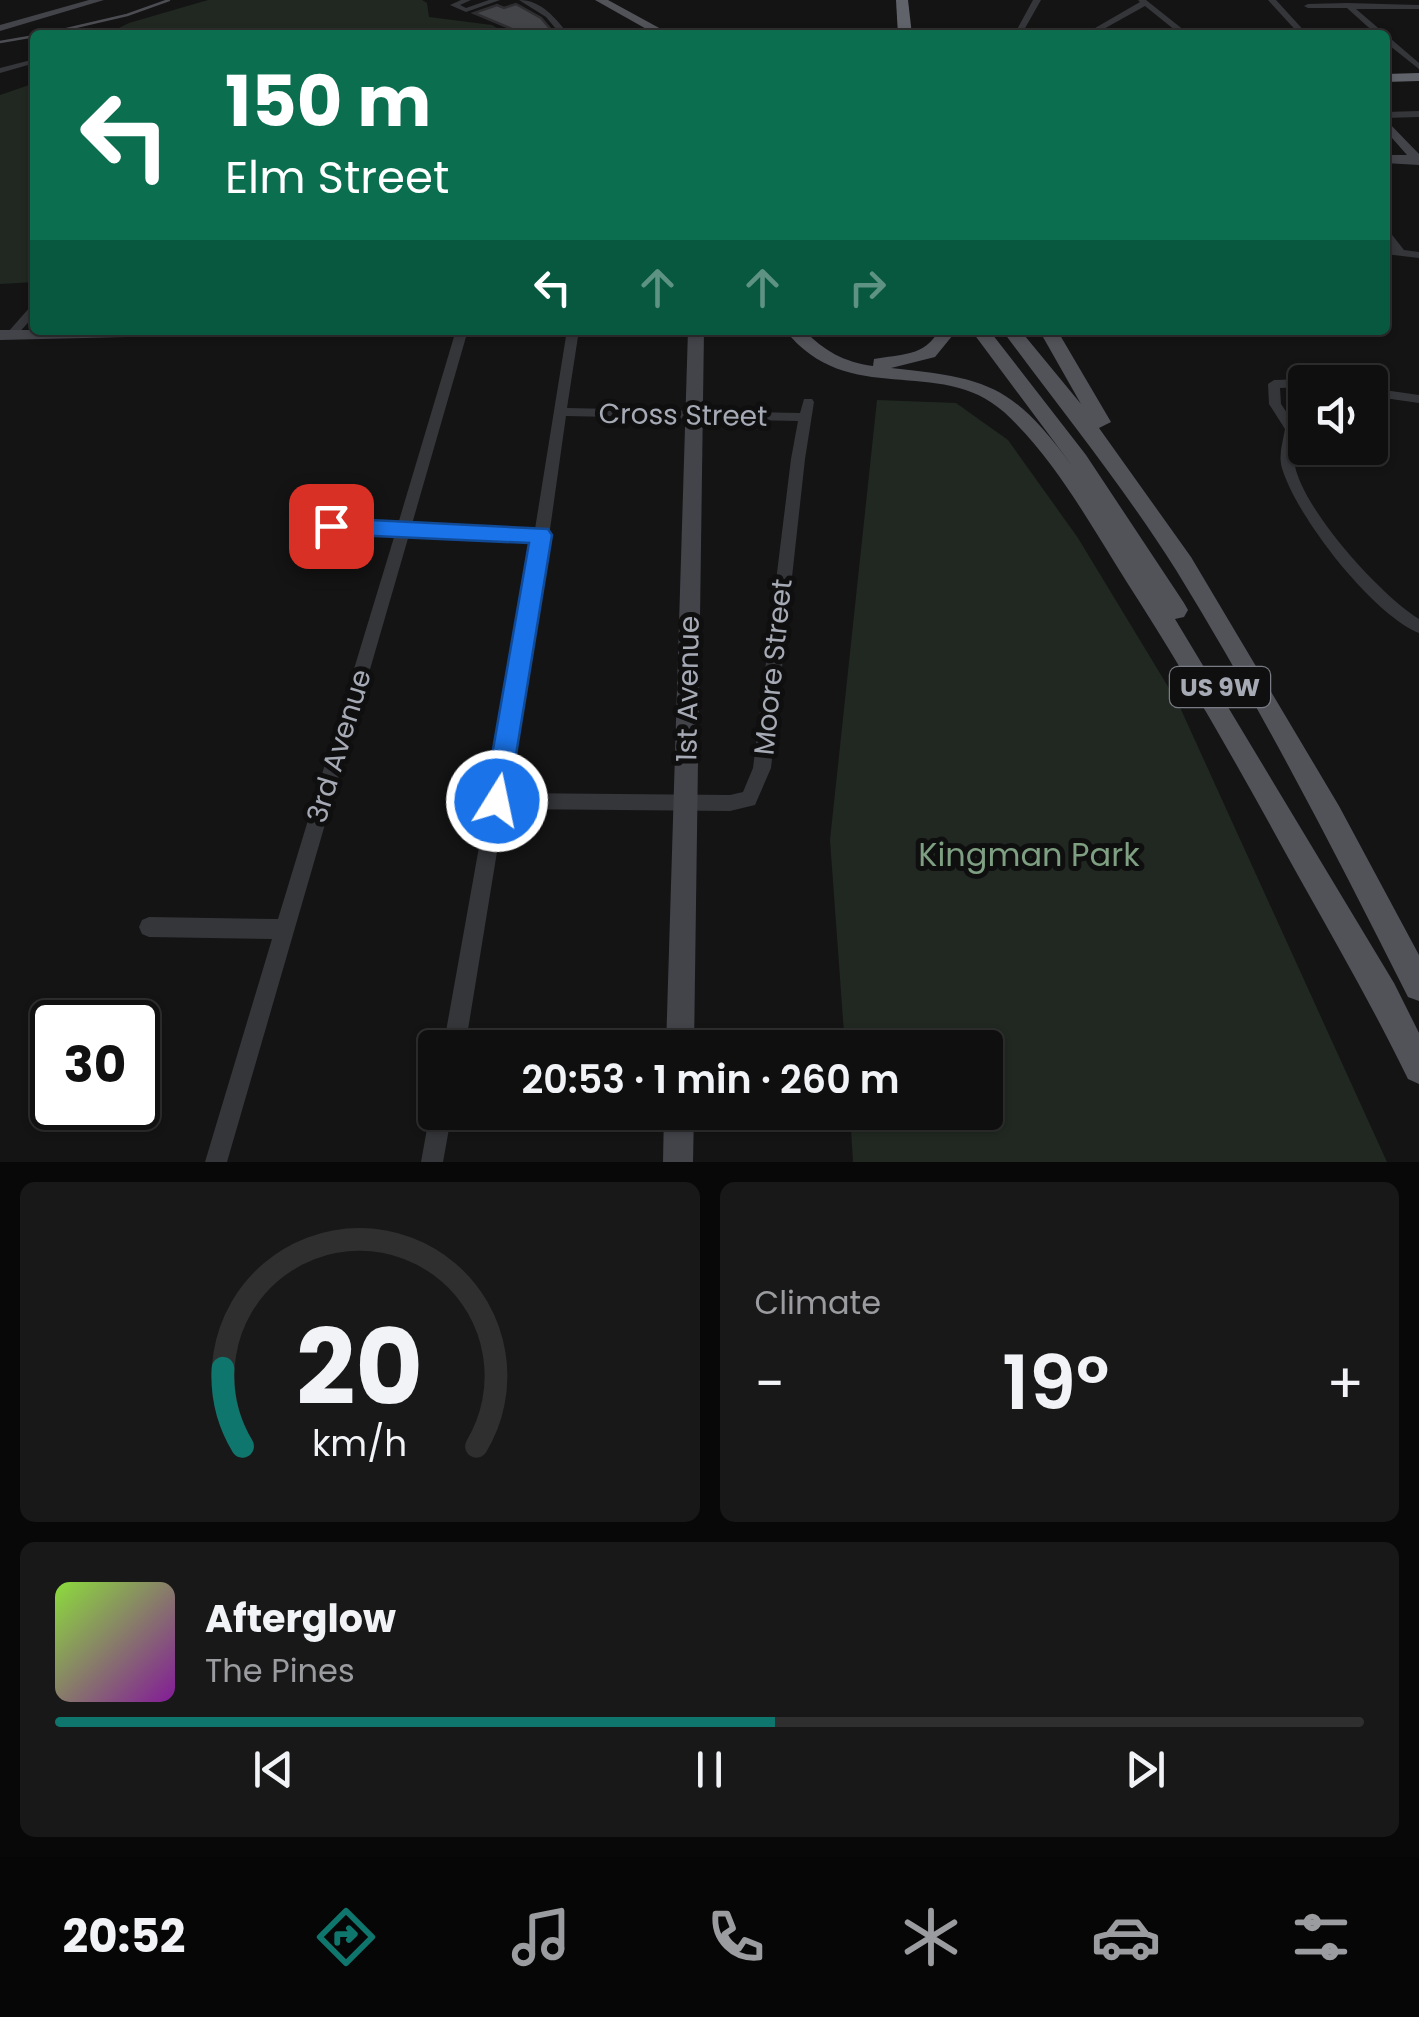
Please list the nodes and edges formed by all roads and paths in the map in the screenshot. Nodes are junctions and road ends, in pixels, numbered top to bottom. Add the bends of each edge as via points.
1 (99, 0) edge
2 (468, 0) edge
3 (496, 0) edge
4 (523, 0) edge
5 (583, 0) edge
6 (600, 0) edge
7 (902, 0) edge
8 (1037, 0) edge
9 (1272, 0) edge
10 (1411, 0) edge
11 (1143, 1) edge
12 (1345, 3) edge
13 (1308, 6) dead end
14 (1419, 6) edge
15 (0, 28) edge
16 (561, 30) edge
17 (639, 30) edge
18 (657, 30) edge
19 (905, 30) edge
20 (1021, 30) edge
21 (1095, 30) edge
22 (1180, 30) edge
23 (1299, 30) edge
24 (1377, 30) edge
25 (1390, 41) edge
26 (30, 62) edge
27 (1419, 67) edge
28 (0, 71) edge
29 (1419, 77) edge
30 (1390, 78) edge
31 (1419, 114) edge
32 (1390, 115) edge
33 (1390, 128) edge
34 (1390, 159) edge
35 (1418, 159) edge
36 (1390, 239) edge
37 (1390, 251) edge
38 (1400, 252) junction
39 (1419, 255) edge
40 (30, 313) edge
41 (6, 335) edge
42 (461, 335) edge
43 (572, 335) edge
44 (696, 335) edge
45 (799, 335) edge
46 (812, 335) edge
47 (946, 335) edge
48 (984, 335) edge
49 (1014, 335) edge
50 (1051, 335) edge
51 (1288, 384) edge
52 (1388, 395) edge
53 (1419, 399) edge
54 (807, 410) joint
55 (561, 412) junction
56 (692, 415) junction
57 (1288, 423) edge
58 (1289, 465) edge
59 (331, 526) dead end
60 (404, 528) junction
61 (541, 535) junction
62 (1174, 552) junction
63 (1419, 626) edge
64 (497, 801) junction
65 (686, 802) junction
66 (149, 927) dead end
67 (285, 929) junction
68 (1419, 986) edge
69 (1389, 1006) junction
70 (457, 1030) edge
71 (680, 1030) edge
72 (1419, 1068) edge
73 (438, 1130) edge
74 (679, 1130) edge
75 (216, 1162) edge
76 (432, 1162) edge
77 (678, 1162) edge

1 - 15 street
2 - 3 street via 454,5 469,9
4 - 16 street
5 - 17 main road
6 - 18 main road
7 - 19 highway
8 - 20 street
9 - 23 street
10 - 14 street
11 - 21 street
11 - 22 street
12 - 13 street
12 - 14 street
12 - 24 street
25 - 27 street
26 - 28 street
29 - 30 highway
31 - 32 street
33 - 35 street
34 - 35 street
36 - 38 street
37 - 38 street
38 - 39 street
40 - 41 street
42 - 60 street, 3rd Avenue
43 - 55 street
44 - 56 street, 1st Avenue
45 - 69 main road via 816,353 853,369 983,388 1034,432 1180,646
46 - 47 main road via 834,352 883,363 926,354
48 - 69 main road, US 9W via 1078,460 1176,610
49 - 62 main road, US 9W via 1078,413
50 - 62 main road
51 - 57 street via 1274,384 1275,404
52 - 53 street
54 - 56 street, Cross Street
54 - 65 street, Moore Street via 759,782 749,799
55 - 56 street, Cross Street
55 - 61 street
56 - 65 street, 1st Avenue
58 - 63 street via 1327,534 1389,607
59 - 60 street
60 - 61 street
60 - 67 street, 3rd Avenue
61 - 64 street
62 - 68 main road, US 9W via 1284,735
64 - 65 street, Moore Street
64 - 70 street
65 - 71 street, 1st Avenue
66 - 67 street
67 - 75 street, 3rd Avenue
69 - 72 main road, US 9W
73 - 76 street
74 - 77 street

